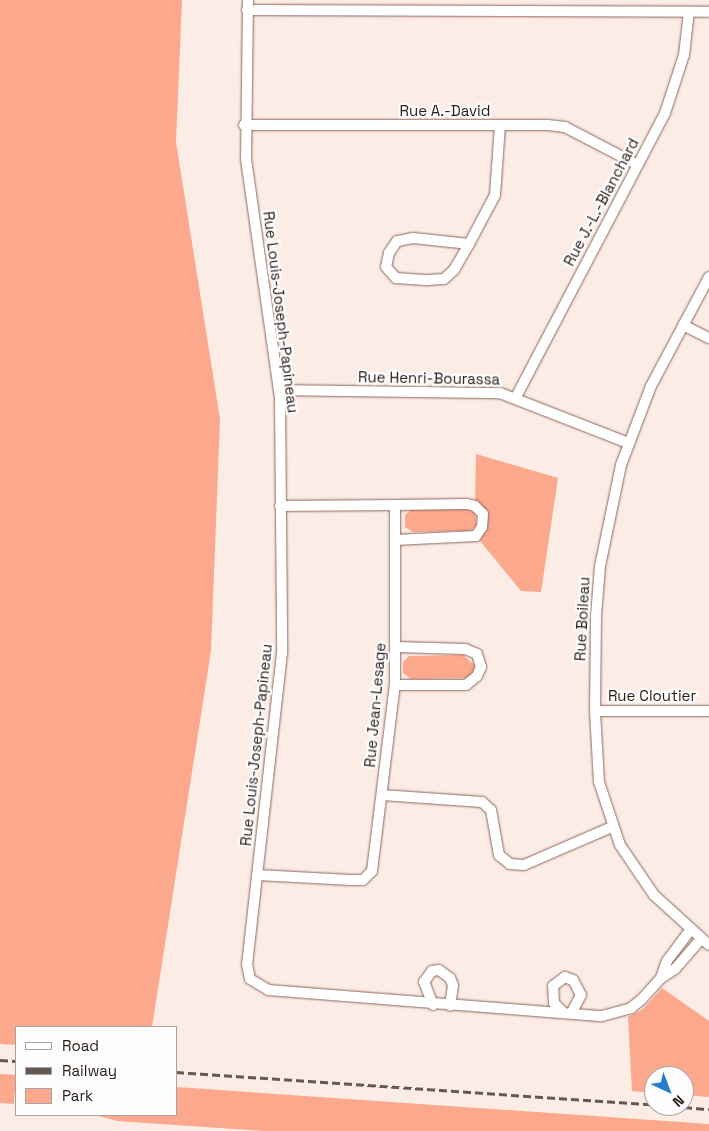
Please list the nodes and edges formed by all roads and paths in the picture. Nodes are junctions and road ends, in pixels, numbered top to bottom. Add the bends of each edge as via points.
1 (248, 5) edge
2 (689, 12) junction
3 (709, 12) edge
4 (244, 125) junction
5 (500, 126) junction
6 (638, 165) junction
7 (469, 244) junction
8 (709, 277) edge
9 (683, 325) junction
10 (709, 338) edge
11 (279, 390) junction
12 (516, 397) junction
13 (628, 443) junction
14 (394, 505) junction
15 (280, 506) junction
16 (395, 540) junction
17 (396, 647) junction
18 (395, 685) junction
19 (595, 711) junction
20 (709, 711) edge
21 (382, 795) junction
22 (612, 828) junction
23 (257, 876) junction
24 (690, 930) junction
25 (705, 942) edge
26 (661, 978) junction
27 (434, 1005) junction
28 (450, 1006) junction

1 - 2 street, Rue Louis-Joseph-Papineau
1 - 4 street, Rue Louis-Joseph-Papineau
2 - 3 street, Rue Louis-Joseph-Papineau
2 - 6 street, Rue J.-L.-Blanchard via 684,55 665,113
4 - 5 street, Rue A.-David
4 - 11 street, Rue Louis-Joseph-Papineau
5 - 6 street, Rue A.-David via 565,127
5 - 7 street via 495,195
6 - 12 street, Rue J.-L.-Blanchard
7 - 7 street via 413,238 396,242 389,253 386,268 396,278 444,279 454,270
8 - 9 street, Rue Boileau
9 - 10 street
9 - 13 street, Rue Boileau
11 - 12 street, Rue Henri-Bourassa via 481,392
11 - 15 street, Rue Louis-Joseph-Papineau
12 - 13 street, Rue Henri-Bourassa
13 - 19 street, Rue Boileau via 600,566
14 - 15 street
14 - 16 street, Rue Jean-Lesage
14 - 16 street via 467,504 475,506 483,514 482,528 476,536
15 - 23 street, Rue Louis-Joseph-Papineau via 282,653
16 - 17 street, Rue Jean-Lesage
17 - 18 street, Rue Jean-Lesage
17 - 18 street via 465,649 477,654 481,667 477,676 466,685
18 - 21 street, Rue Jean-Lesage
19 - 20 street, Rue Cloutier
19 - 22 street, Rue Boileau via 596,763
21 - 22 street via 482,802 491,810 499,855 510,864 524,864
21 - 23 street, Rue Jean-Lesage via 372,871 363,880
22 - 24 street, Rue Boileau via 642,881
23 - 27 street, Rue Louis-Joseph-Papineau via 247,964 250,979 256,986 268,990
24 - 25 street, Rue Boileau
24 - 26 street, Rue Louis-Joseph-Papineau via 667,961
25 - 26 street, Rue Louis-Joseph-Papineau
26 - 28 street, Rue Louis-Joseph-Papineau via 642,999 616,1014 602,1016
27 - 28 street, Rue Louis-Joseph-Papineau
27 - 28 street via 424,982 432,971 440,970 453,985

